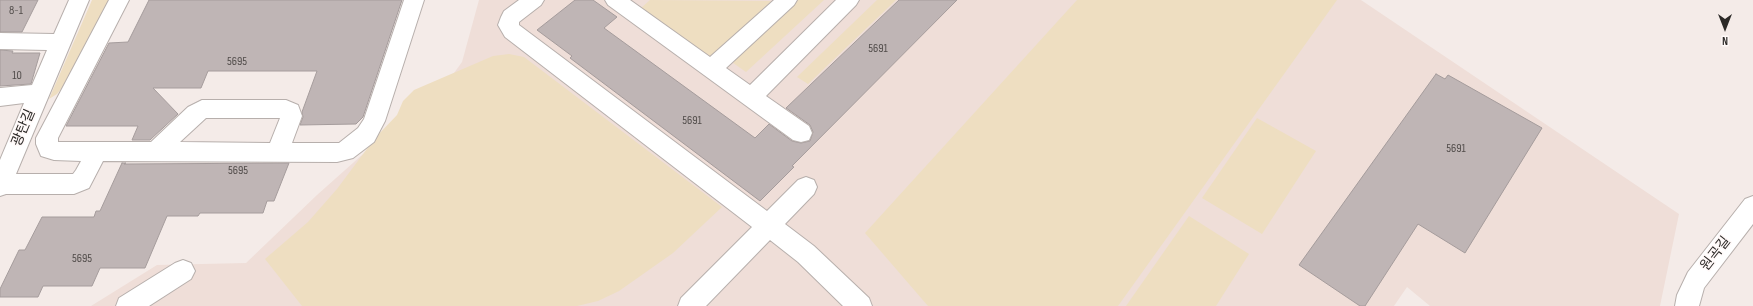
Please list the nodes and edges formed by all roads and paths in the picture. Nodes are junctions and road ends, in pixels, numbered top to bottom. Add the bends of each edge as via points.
1 (79, 0) edge
2 (119, 0) edge
3 (414, 0) edge
4 (534, 0) edge
5 (615, 0) edge
6 (787, 0) edge
7 (849, 0) edge
8 (0, 41) edge
9 (61, 42) junction
10 (711, 69) junction
11 (39, 93) junction
12 (0, 97) edge
13 (751, 97) junction
14 (801, 133) dead end
15 (96, 152) junction
16 (156, 152) junction
17 (277, 153) junction
18 (0, 185) edge
19 (806, 187) dead end
20 (1753, 206) edge
21 (768, 225) junction
22 (183, 271) dead end
23 (157, 298) edge
24 (128, 306) edge
25 (690, 306) edge
26 (860, 306) edge
27 (1687, 306) edge

1 - 9 street, 광탄길
2 - 15 street via 47,138 49,149 62,152
3 - 17 street via 374,122 366,135 350,148 337,153
4 - 21 street via 511,17 508,24 512,31
5 - 10 street
6 - 10 street
7 - 13 street
8 - 9 street
9 - 11 street, 광탄길
10 - 13 street
11 - 12 street, 광탄길
11 - 18 street, 광탄길
13 - 14 street
15 - 16 street
15 - 18 street via 84,177 74,184
16 - 17 street
16 - 17 street via 202,109 286,109 291,116
19 - 21 street
20 - 27 street, 원곡길 via 1696,280
21 - 25 street
21 - 26 street via 806,254
22 - 23 street
23 - 24 street

